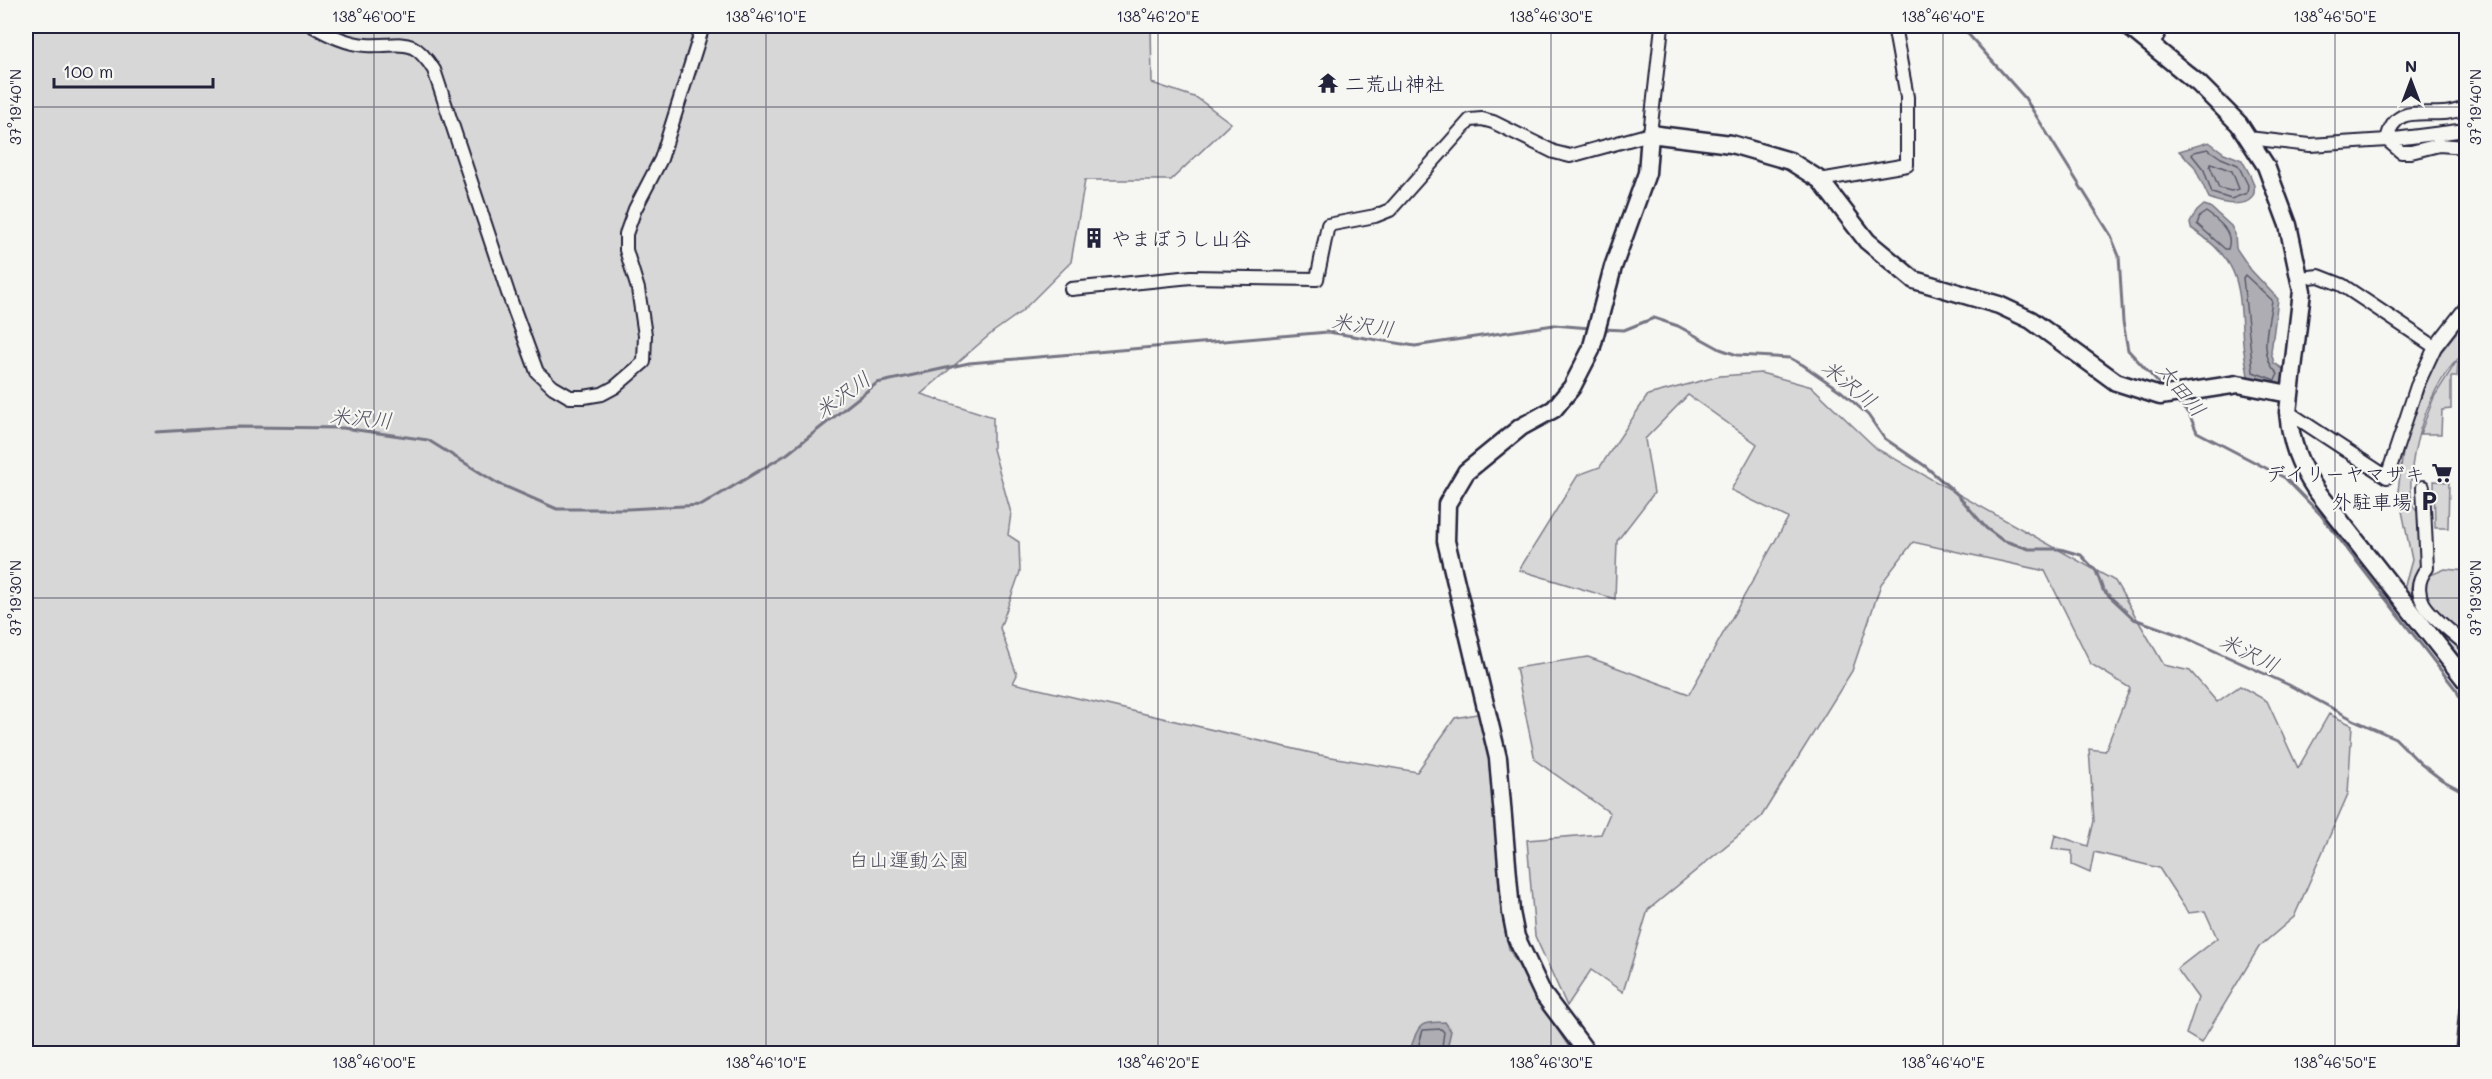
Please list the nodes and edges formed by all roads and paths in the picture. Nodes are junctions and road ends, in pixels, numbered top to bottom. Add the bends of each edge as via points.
1 (313, 26) edge
2 (703, 26) edge
3 (1662, 26) edge
4 (1894, 26) edge
5 (2128, 26) edge
6 (2163, 26) edge
7 (2152, 46) junction
8 (2466, 108) edge
9 (2466, 130) edge
10 (1650, 134) junction
11 (2248, 138) junction
12 (2387, 140) junction
13 (2466, 147) edge
14 (1820, 180) junction
15 (2299, 278) junction
16 (1071, 289) dead end
17 (2466, 307) edge
18 (2435, 347) junction
19 (2289, 394) junction
20 (2288, 412) junction
21 (2423, 487) dead end
22 (2466, 645) edge
23 (2466, 681) edge
24 (2466, 1012) edge
25 (1588, 1053) edge
26 (2462, 1053) edge

1 - 2 street via 348,42 403,43 423,53 434,70 537,372 570,397 584,397 615,387 644,362 645,335 626,234 661,159
3 - 10 street
4 - 14 street via 1907,98 1907,165
5 - 7 street
6 - 7 street
7 - 11 street via 2199,84
8 - 12 street via 2446,113 2406,113 2395,120
9 - 12 street
10 - 14 street via 1731,144 1790,161
10 - 16 street via 1570,156 1492,122 1470,120 1390,210 1328,225 1317,279 1191,277
10 - 25 street via 1647,173 1613,267 1591,350 1572,387 1554,409 1521,427 1466,471 1447,504 1446,541 1498,758 1516,937 1543,994
11 - 12 street via 2310,145
11 - 15 street via 2266,166 2284,215
12 - 13 street via 2401,152 2439,145
14 - 19 street via 1866,241 1914,280 1999,305 2031,320 2116,382 2160,396 2238,384
15 - 18 street via 2319,276 2342,285
15 - 19 street via 2302,291
17 - 18 street
18 - 20 street via 2417,386 2387,477
19 - 20 street
20 - 23 street via 2300,466
21 - 22 street via 2427,568 2419,578 2419,597
24 - 26 street

